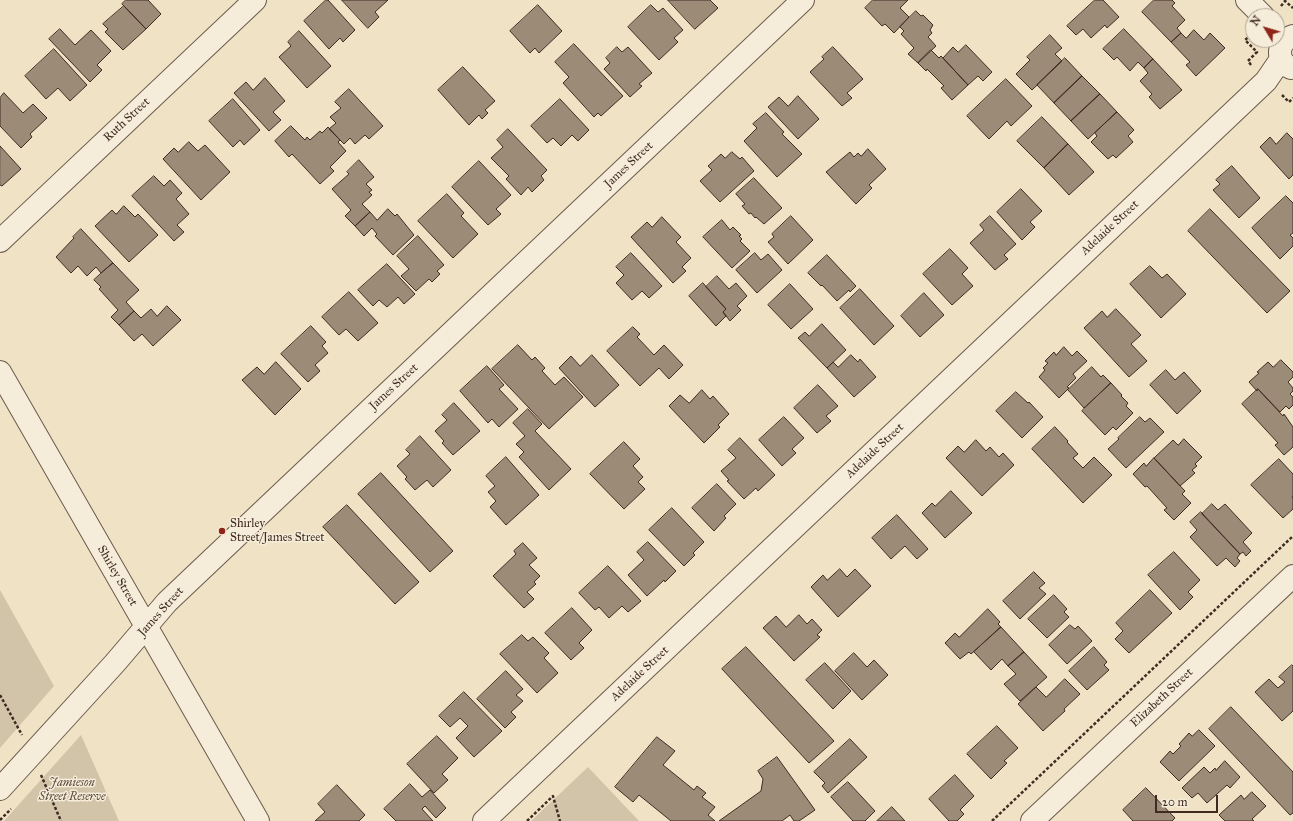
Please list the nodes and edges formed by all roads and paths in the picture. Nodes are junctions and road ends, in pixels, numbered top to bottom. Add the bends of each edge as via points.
1 (255, 0) edge
2 (803, 0) edge
3 (1273, 48) edge
4 (0, 241) edge
5 (0, 372) edge
6 (1293, 536) edge
7 (1293, 576) edge
8 (146, 627) junction
9 (0, 695) edge
10 (32, 754) junction
11 (41, 775) junction
12 (36, 780) dead end
13 (8, 796) edge
14 (0, 820) edge
15 (61, 821) edge
16 (258, 821) edge
17 (484, 821) edge
18 (527, 821) edge
19 (560, 821) edge
20 (992, 821) edge
21 (1032, 821) edge

1 - 4 street, Ruth Street
2 - 8 street, James Street via 167,602
3 - 17 street, Adelaide Street via 1266,81
5 - 8 street, Shirley Street
6 - 20 path
7 - 21 street, Elizabeth Street
8 - 10 street, James Street
8 - 16 street, Shirley Street
9 - 10 path
10 - 11 path
10 - 13 street, James Street
11 - 12 path
11 - 15 path
13 - 14 path
18 - 19 path via 553,796

